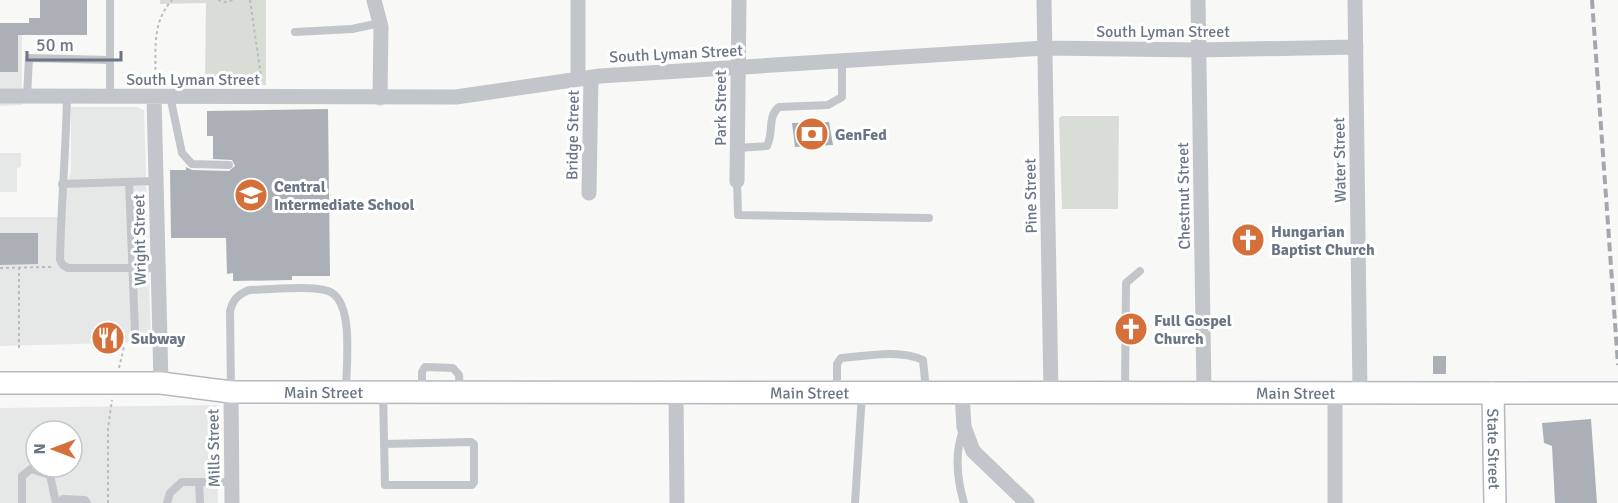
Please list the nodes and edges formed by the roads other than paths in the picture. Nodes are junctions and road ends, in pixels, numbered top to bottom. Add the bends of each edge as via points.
1 (110, 0) edge
2 (374, 0) edge
3 (578, 0) edge
4 (739, 0) edge
5 (1044, 0) edge
6 (1198, 0) edge
7 (1355, 0) edge
8 (380, 22) junction
9 (295, 32) dead end
10 (1356, 47) junction
11 (1045, 48) junction
12 (1199, 50) junction
13 (110, 60) junction
14 (842, 61) junction
15 (738, 68) junction
16 (584, 78) junction
17 (0, 96) edge
18 (27, 96) junction
19 (67, 96) junction
20 (170, 96) junction
21 (110, 97) junction
22 (154, 97) junction
23 (380, 98) junction
24 (737, 148) junction
25 (228, 165) dead end
26 (156, 181) junction
27 (737, 181) joint
28 (129, 182) junction
29 (62, 184) junction
30 (589, 193) dead end
31 (929, 218) dead end
32 (131, 268) junction
33 (158, 268) junction
34 (1140, 271) dead end
35 (135, 331) dead end
36 (0, 383) edge
37 (161, 383) junction
38 (676, 391) junction
39 (231, 392) junction
40 (346, 392) junction
41 (383, 392) junction
42 (837, 392) junction
43 (862, 392) junction
44 (1051, 392) junction
45 (1125, 392) junction
46 (1204, 392) junction
47 (1360, 392) junction
48 (926, 393) junction
49 (962, 393) junction
50 (1335, 393) junction
51 (1493, 393) junction
52 (1618, 393) edge
53 (964, 427) junction
54 (384, 444) junction
55 (199, 482) junction
56 (232, 482) junction
57 (22, 503) edge
58 (58, 503) edge
59 (87, 503) edge
60 (167, 503) edge
61 (200, 503) edge
62 (232, 503) edge
63 (677, 503) edge
64 (855, 503) edge
65 (964, 503) edge
66 (1028, 503) edge
67 (1335, 503) edge
68 (1496, 503) edge

1 - 13 lane
2 - 8 street
3 - 16 street, Bridge Street
4 - 15 street, Park Street
5 - 11 street, Pine Street
6 - 12 street, Chestnut Street
7 - 10 street, Water Street
8 - 9 lane via 352,29
8 - 23 street
10 - 12 street, South Lyman Street
10 - 47 street, Water Street
11 - 12 street, South Lyman Street
11 - 14 street, South Lyman Street
11 - 44 street, Pine Street
12 - 46 street, Chestnut Street
13 - 18 lane via 29,58
13 - 21 lane
14 - 15 street, South Lyman Street
14 - 24 lane via 842,97 828,105 779,107 772,116 772,137 766,146
15 - 16 street, South Lyman Street
15 - 24 street, Park Street
16 - 23 street, South Lyman Street via 456,98
16 - 30 street, Bridge Street
17 - 18 street, South Lyman Street
18 - 19 street, South Lyman Street
19 - 21 street, South Lyman Street
19 - 29 lane via 66,172
20 - 22 street, South Lyman Street
20 - 23 street, South Lyman Street
20 - 25 lane via 182,153 192,164
21 - 22 street, South Lyman Street
22 - 26 street, Wright Street
24 - 27 street, Park Street
26 - 28 lane
26 - 33 street, Wright Street
27 - 31 lane via 738,215
28 - 29 lane
28 - 32 lane
29 - 32 lane via 63,266
32 - 33 lane
32 - 35 lane
33 - 37 street, Wright Street
34 - 45 lane via 1126,283
36 - 37 main road, Main Street
37 - 39 main road, Main Street
38 - 41 main road, Main Street
38 - 42 main road, Main Street
38 - 63 street
39 - 40 main road, Main Street
39 - 40 lane via 230,311 233,301 249,290 326,291 339,298 346,312
39 - 56 street, Mills Street
40 - 41 main road, Main Street
41 - 54 lane
42 - 43 main road, Main Street
42 - 48 lane via 837,364 841,358 899,356 923,360
43 - 48 main road, Main Street
43 - 64 lane
44 - 45 main road, Main Street
44 - 49 main road, Main Street
45 - 46 main road, Main Street
46 - 50 main road, Main Street
47 - 50 main road, Main Street
47 - 51 main road, Main Street
48 - 49 main road, Main Street
49 - 53 street
50 - 67 street
51 - 52 main road, Main Street
51 - 68 main road, State Street
53 - 65 lane via 958,444 959,485
53 - 66 street via 973,450
54 - 54 lane via 385,485 474,482 471,442
55 - 56 lane
55 - 60 lane via 182,482 170,493
55 - 61 lane
56 - 62 street, Mills Street
57 - 58 lane via 22,476 31,469 50,475
58 - 59 lane via 73,498

